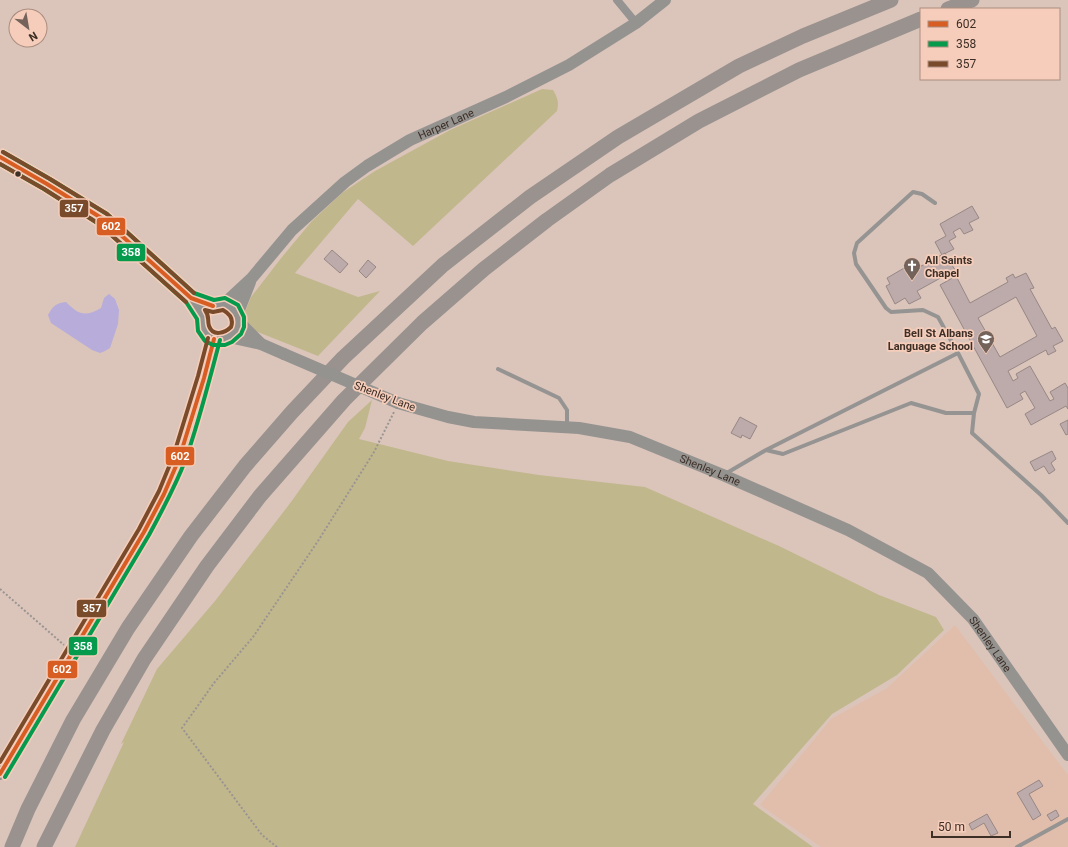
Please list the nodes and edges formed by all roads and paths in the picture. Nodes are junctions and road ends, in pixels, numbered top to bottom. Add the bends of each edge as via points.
1 (617, 0) edge
2 (665, 0) edge
3 (891, 0) edge
4 (972, 0) edge
5 (951, 8) edge
6 (920, 19) edge
7 (636, 23) junction
8 (0, 156) edge
9 (935, 203) dead end
10 (251, 279) junction
11 (191, 298) junction
12 (218, 305) junction
13 (203, 317) junction
14 (238, 318) junction
15 (229, 337) junction
16 (214, 339) junction
17 (261, 344) junction
18 (958, 353) junction
19 (498, 369) dead end
20 (398, 403) junction
21 (974, 413) junction
22 (566, 428) junction
23 (766, 450) junction
24 (723, 475) junction
25 (1068, 523) edge
26 (0, 589) edge
27 (72, 652) junction
28 (1068, 755) edge
29 (0, 774) edge
30 (1068, 819) edge
31 (12, 847) edge
32 (44, 847) edge
33 (277, 847) edge
34 (1017, 847) edge

1 - 7 street
2 - 7 main road, Harper Lane
3 - 31 highway via 803,36 739,66 618,137 530,197 443,265 343,358 245,466 191,536 128,628 73,720 28,809
4 - 5 highway
6 - 32 highway via 799,70 699,121 610,175 546,220 422,323 344,400 260,496 206,566 144,659 103,730
7 - 10 main road, Harper Lane via 553,74 410,140 367,166 345,182 292,230
8 - 11 main road via 103,219
9 - 18 lane via 922,194 913,192 857,243 854,253 856,264 886,308 891,312 923,310 938,317
10 - 12 main road, Harper Lane
10 - 14 main road, Harper Lane
11 - 12 main road
11 - 13 main road
12 - 13 main road via 205,312
12 - 14 main road via 234,310
13 - 16 main road via 203,328
14 - 15 main road via 236,331
14 - 17 main road, Shenley Lane
15 - 16 main road
15 - 17 main road, Shenley Lane
16 - 27 main road via 179,459 164,494
17 - 20 main road, Shenley Lane, bridge
18 - 21 lane via 979,394
18 - 23 lane
19 - 22 lane via 559,398 567,410
20 - 22 main road, Shenley Lane via 474,422
20 - 33 path via 374,452 318,541 252,637 214,683 182,728 262,835
21 - 23 lane via 946,413 911,403 783,454
21 - 25 lane via 972,433
22 - 24 main road, Shenley Lane via 630,437
23 - 24 lane
24 - 28 main road, Shenley Lane via 848,530 928,573 973,618
26 - 27 path
27 - 29 main road
30 - 34 lane

